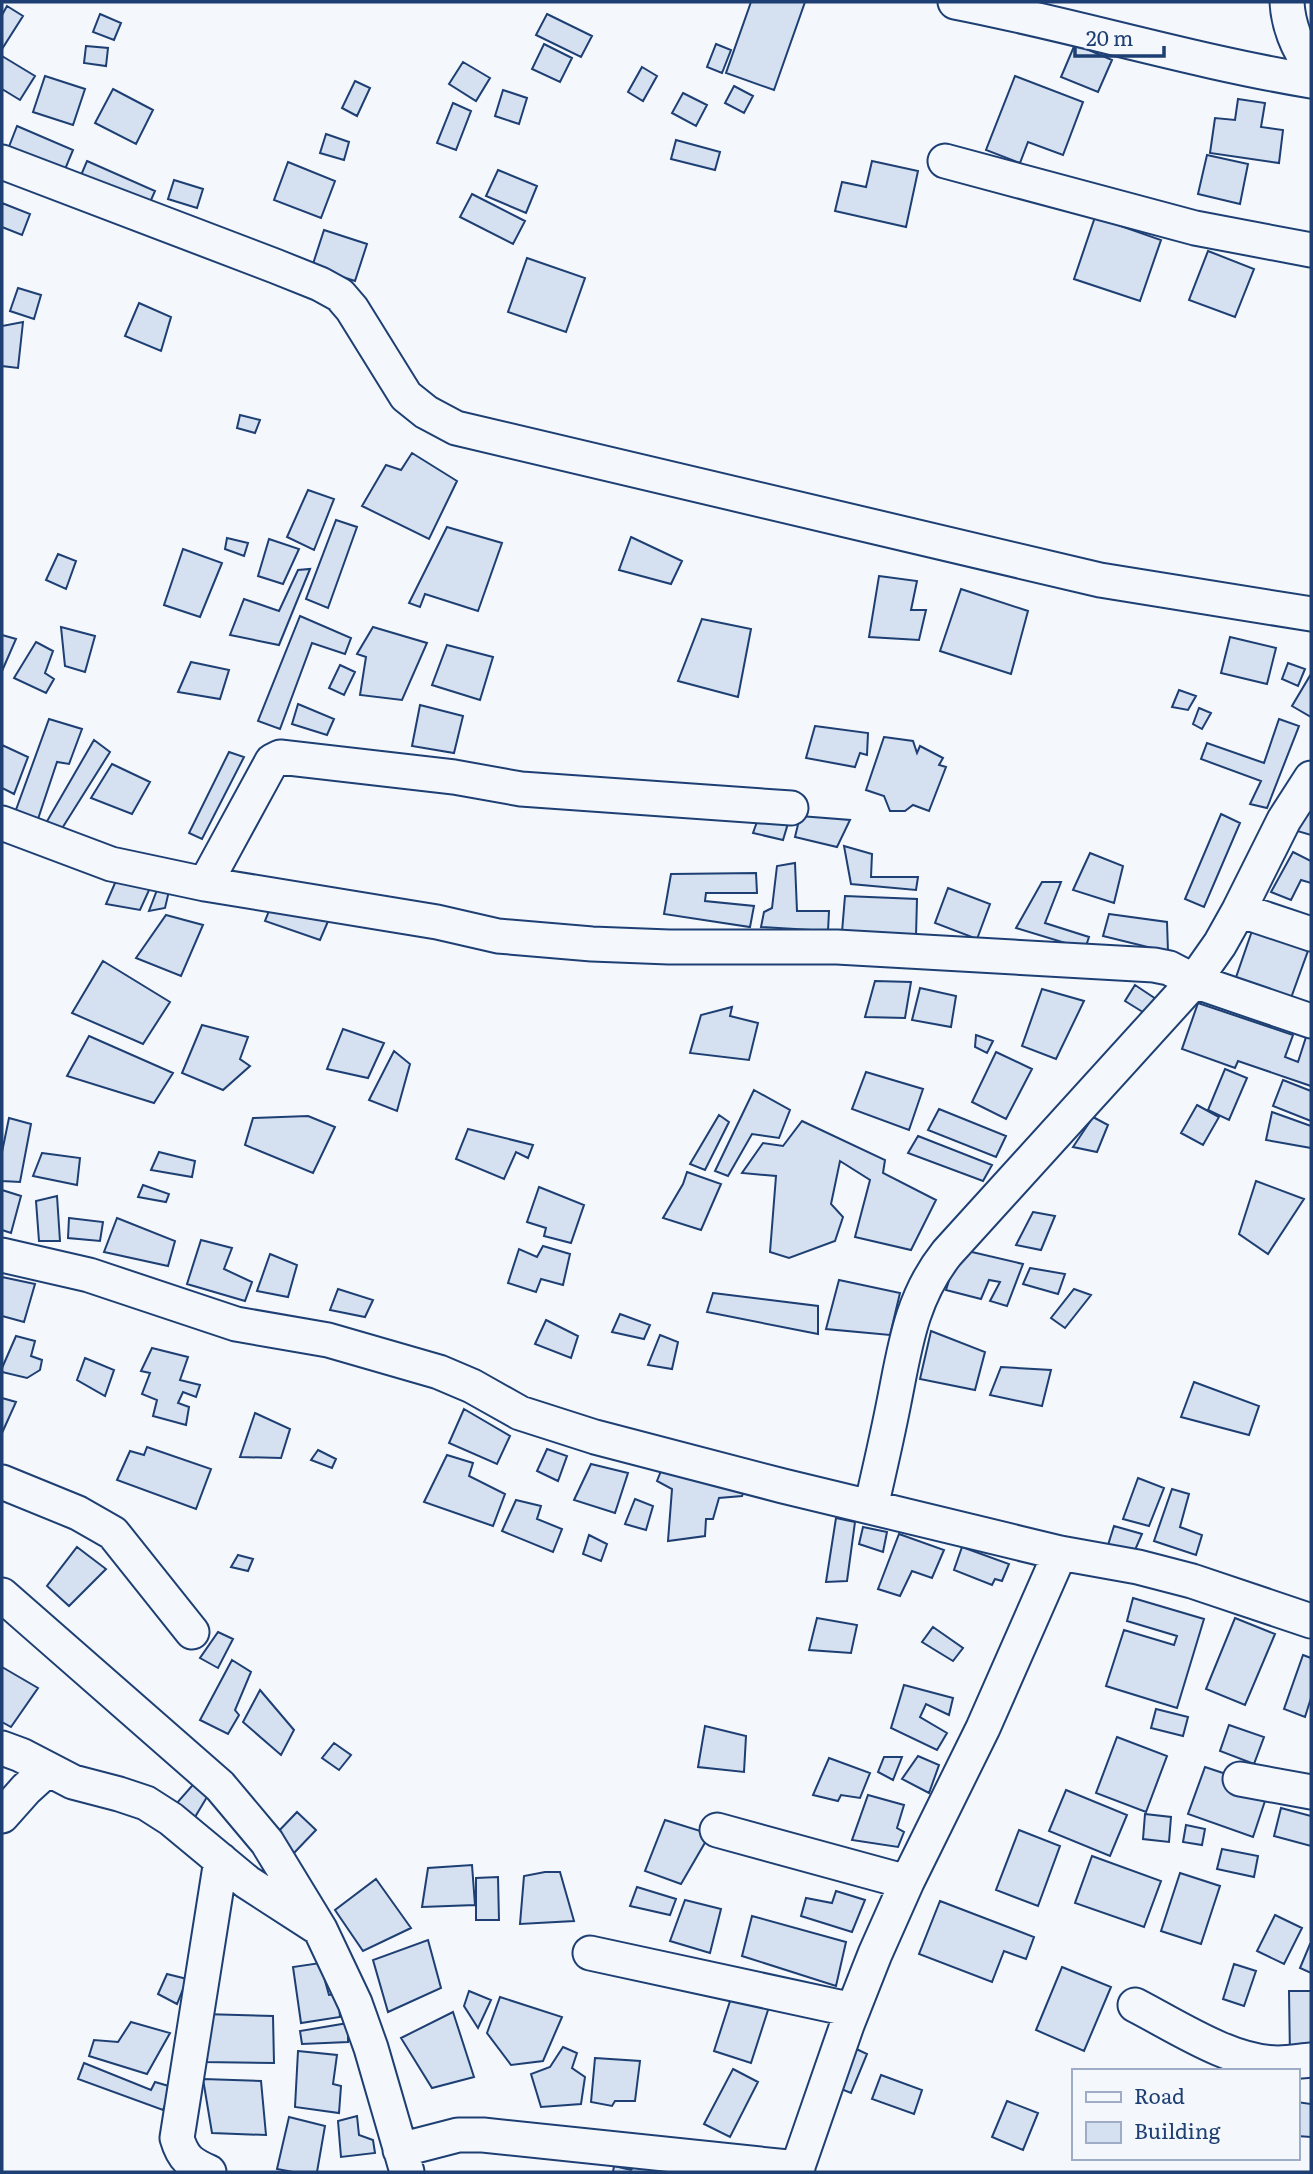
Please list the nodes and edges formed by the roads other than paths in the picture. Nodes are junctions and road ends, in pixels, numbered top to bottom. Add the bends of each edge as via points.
1 (954, 2) edge
2 (1287, 2) edge
3 (1311, 66) edge
4 (1311, 81) edge
5 (945, 161) dead end
6 (2, 162) edge
7 (1311, 250) edge
8 (1311, 614) edge
9 (1311, 778) edge
10 (791, 808) dead end
11 (2, 823) edge
12 (205, 884) junction
13 (1239, 910) junction
14 (1311, 934) edge
15 (1194, 981) junction
16 (1311, 1021) edge
17 (2, 1255) edge
18 (2, 1482) edge
19 (872, 1507) junction
20 (1060, 1553) junction
21 (2, 1595) edge
22 (1311, 1620) edge
23 (192, 1632) dead end
24 (2, 1748) edge
25 (48, 1769) junction
26 (1240, 1779) dead end
27 (1311, 1792) edge
28 (2, 1816) edge
29 (717, 1830) dead end
30 (221, 1860) junction
31 (906, 1882) junction
32 (320, 1929) junction
33 (590, 1953) dead end
34 (1135, 2005) dead end
35 (853, 2010) junction
36 (1311, 2060) edge
37 (404, 2161) edge
38 (797, 2170) edge
39 (209, 2172) edge

1 - 4 street via 1245,70
2 - 3 street via 1295,37
5 - 7 street via 1195,228
6 - 8 street via 340,295 406,396 456,428 1100,580
9 - 13 street via 1284,820
10 - 12 street via 521,789 280,757 272,761
11 - 12 street via 111,864
12 - 15 street via 498,936 592,944 837,947 1137,963 1168,968
13 - 14 street
13 - 15 street
15 - 16 street
15 - 19 street via 931,1273 905,1342
17 - 19 street via 89,1275 236,1324 328,1340 439,1372 520,1413 573,1431
18 - 23 street via 78,1513 113,1533
19 - 20 street
20 - 22 street via 1192,1581
20 - 31 street via 983,1728
21 - 32 street via 220,1786 267,1842
24 - 25 street
25 - 28 street
25 - 30 street via 82,1785 146,1803
26 - 27 street
29 - 31 street
30 - 32 street
30 - 39 street via 177,2138 180,2151 192,2164
31 - 35 street
32 - 37 street via 355,2003
33 - 35 street
34 - 36 street via 1246,2059 1277,2063
35 - 38 street
37 - 38 street via 457,2135 483,2135

